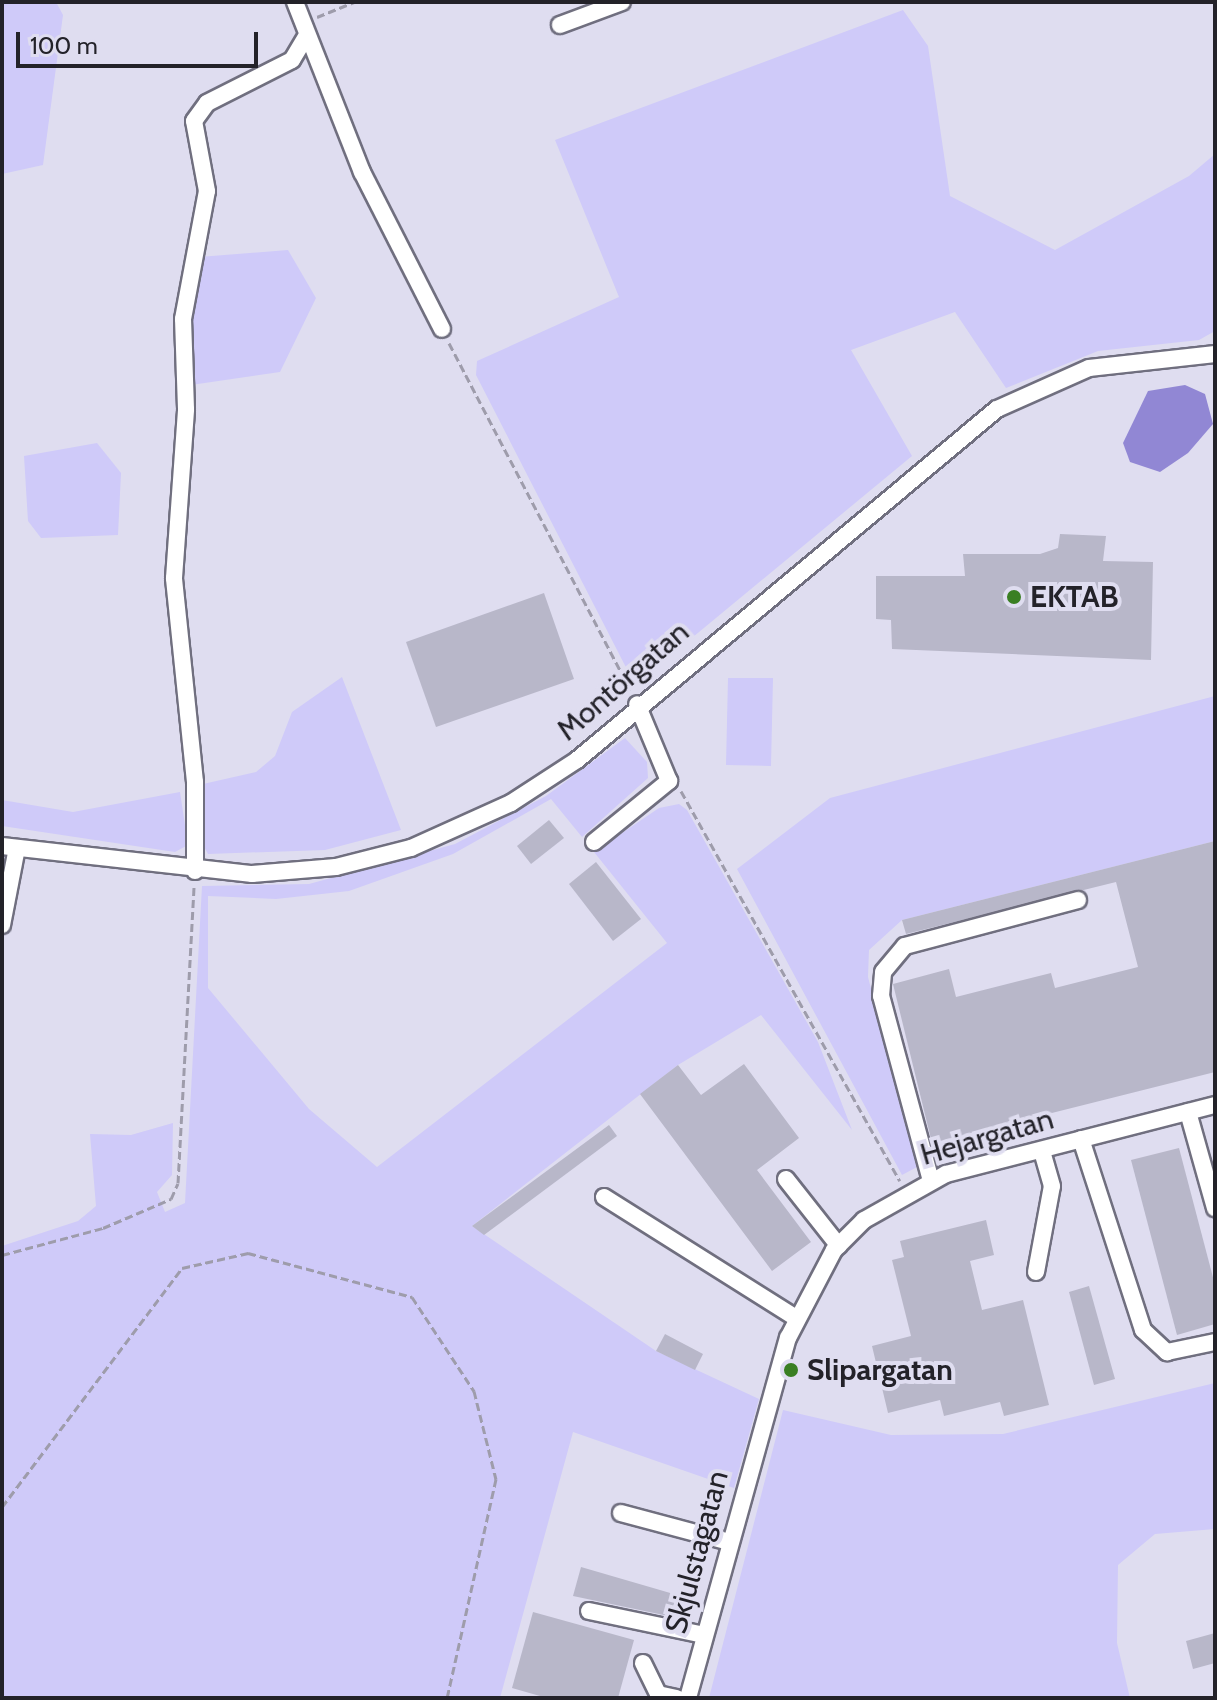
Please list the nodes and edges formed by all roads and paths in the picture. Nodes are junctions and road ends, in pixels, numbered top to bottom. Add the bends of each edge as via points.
1 (295, 2) edge
2 (354, 2) edge
3 (622, 2) edge
4 (560, 25) dead end
5 (304, 30) junction
6 (442, 329) joint
7 (1215, 354) edge
8 (637, 704) junction
9 (669, 770) junction
10 (594, 842) dead end
11 (10, 847) edge
12 (195, 871) junction
13 (1078, 900) dead end
14 (2, 925) edge
15 (1215, 1105) edge
16 (1188, 1112) junction
17 (1081, 1139) junction
18 (1042, 1150) junction
19 (786, 1179) dead end
20 (931, 1181) junction
21 (907, 1191) junction
22 (604, 1197) dead end
23 (1215, 1208) edge
24 (839, 1246) junction
25 (2, 1255) edge
26 (1036, 1272) dead end
27 (796, 1318) junction
28 (1215, 1342) edge
29 (762, 1420) joint
30 (2, 1507) edge
31 (621, 1513) dead end
32 (729, 1542) junction
33 (589, 1611) dead end
34 (704, 1635) junction
35 (643, 1663) dead end
36 (447, 1698) edge
37 (677, 1698) edge
38 (688, 1698) edge

1 - 5 street
2 - 5 path
3 - 4 street
5 - 6 street via 362,172
5 - 12 street via 292,60 207,103 194,121 207,191 183,319 186,409 174,578 195,782
6 - 8 path
7 - 8 street, Montörgatan via 1089,368 997,409
8 - 9 street
8 - 12 street, Montörgatan via 545,782 411,848 310,871
9 - 10 street via 662,791
9 - 21 path
11 - 12 street, Montörgatan
11 - 14 street
12 - 25 path via 178,1183 171,1199 103,1228
13 - 20 street via 905,946 883,972 881,996
15 - 16 street, Hejargatan
16 - 17 street, Hejargatan
16 - 23 street
17 - 18 street, Hejargatan
17 - 28 street via 1143,1330 1167,1352
18 - 20 street, Hejargatan
18 - 26 street via 1052,1186
19 - 24 street
20 - 21 street, Hejargatan
21 - 24 street, Hejargatan
22 - 27 street
24 - 27 street, Hejargatan
27 - 29 street, Hejargatan
29 - 32 street, Skjulstagatan
30 - 36 path via 182,1268 248,1253 412,1297 474,1391 496,1479
31 - 32 street
32 - 34 street, Skjulstagatan
33 - 34 street
34 - 38 street, Skjulstagatan
35 - 37 street via 658,1694

